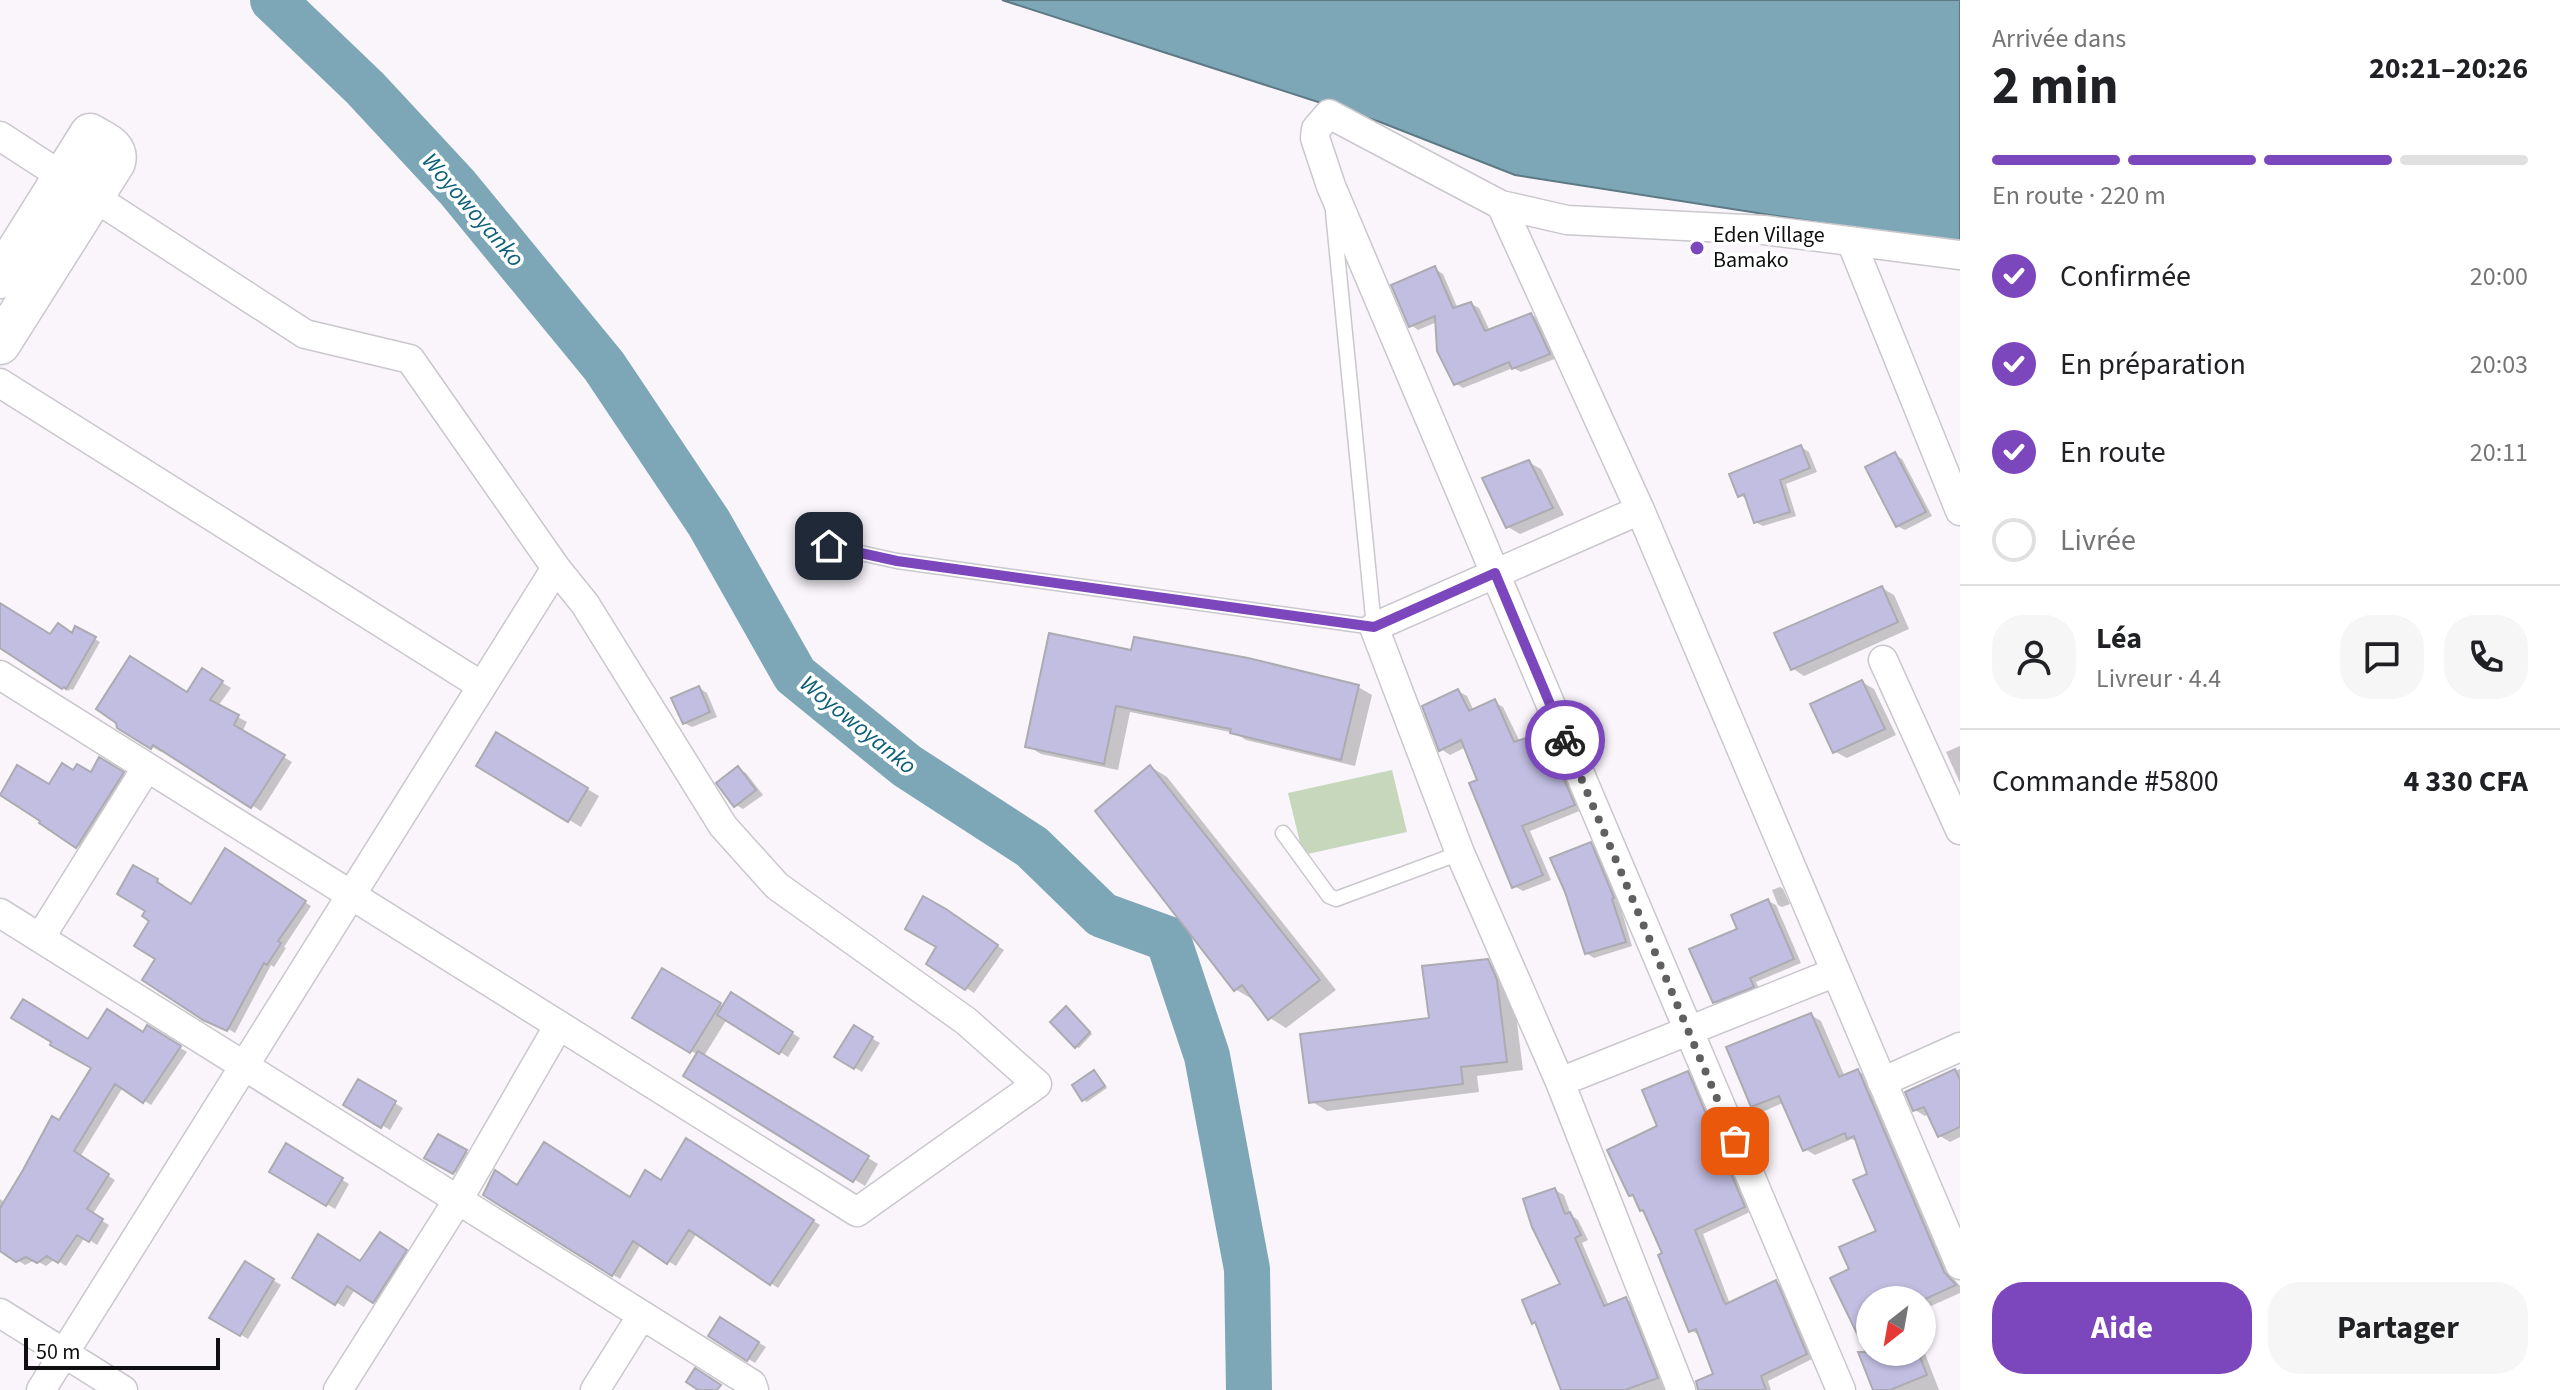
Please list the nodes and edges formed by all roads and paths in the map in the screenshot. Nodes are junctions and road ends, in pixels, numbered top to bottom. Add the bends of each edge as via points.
1 (0, 136) edge
2 (78, 186) junction
3 (1331, 186) junction
4 (1501, 205) junction
5 (1851, 241) junction
6 (1960, 255) edge
7 (0, 278) edge
8 (0, 344) edge
9 (0, 383) edge
10 (1640, 510) junction
11 (1960, 511) edge
12 (829, 546) dead end
13 (556, 568) junction
14 (1495, 573) junction
15 (1374, 627) junction
16 (1883, 660) dead end
17 (0, 675) edge
18 (482, 686) junction
19 (147, 767) junction
20 (1960, 830) edge
21 (1283, 833) dead end
22 (1460, 853) junction
23 (351, 895) junction
24 (0, 913) edge
25 (40, 938) junction
26 (1836, 972) junction
27 (559, 1025) junction
28 (1688, 1031) junction
29 (1960, 1047) edge
30 (244, 1066) junction
31 (1560, 1082) junction
32 (1882, 1082) junction
33 (458, 1200) junction
34 (1960, 1265) edge
35 (0, 1313) edge
36 (642, 1315) junction
37 (64, 1353) junction
38 (752, 1388) edge
39 (41, 1390) edge
40 (123, 1390) edge
41 (338, 1390) edge
42 (595, 1390) edge
43 (1681, 1390) edge
44 (1841, 1390) edge

1 - 2 street
2 - 7 street
2 - 8 street
2 - 13 street via 305,334 410,359
3 - 4 street via 1315,138 1329,114
3 - 14 street
3 - 15 lane
4 - 5 street via 1567,220 1764,230
4 - 10 street
5 - 6 street
5 - 11 street
9 - 18 street
10 - 14 street
10 - 26 street
12 - 15 lane via 897,561
13 - 18 street
13 - 27 street via 585,604 723,826 777,886 966,1021 1037,1084 857,1212
14 - 15 street
14 - 28 street
15 - 22 street
16 - 20 street
17 - 19 street
18 - 23 street
19 - 23 street
19 - 25 street
21 - 22 lane via 1336,899
22 - 31 street
23 - 27 street
23 - 30 street
24 - 25 street
25 - 30 street
26 - 28 street
26 - 32 street
27 - 33 street
28 - 31 street
28 - 44 street
29 - 32 street
30 - 33 street
30 - 37 street
31 - 43 street
32 - 34 street
33 - 36 street
33 - 41 street
35 - 37 street
36 - 38 street
36 - 42 street
37 - 39 street
37 - 40 street

